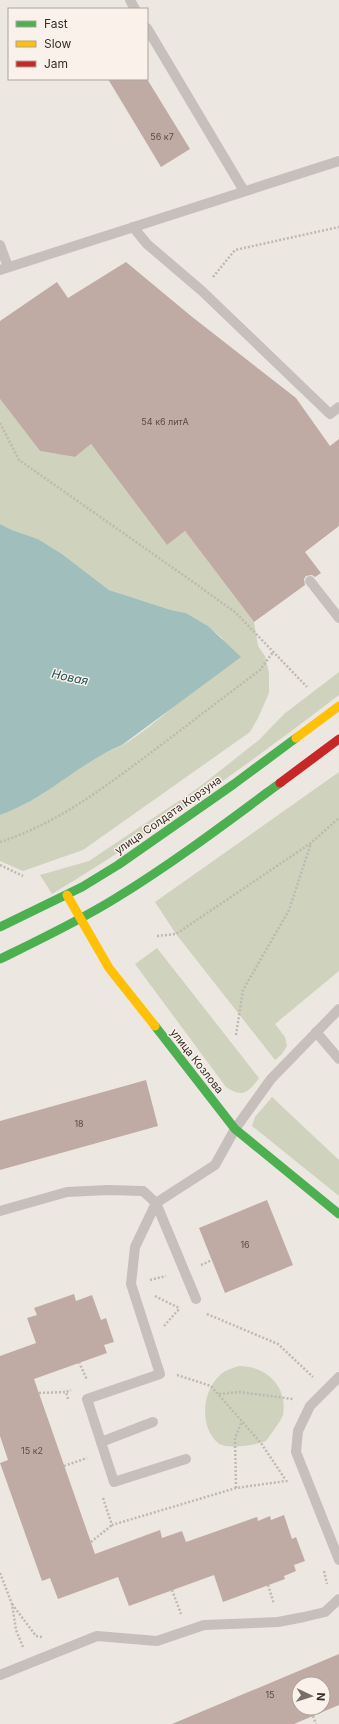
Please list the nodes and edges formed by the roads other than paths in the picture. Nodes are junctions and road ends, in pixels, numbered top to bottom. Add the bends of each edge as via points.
1 (148, 30) edge
2 (339, 161) edge
3 (244, 191) junction
4 (133, 227) junction
5 (0, 244) edge
6 (4, 269) edge
7 (339, 407) edge
8 (310, 581) dead end
9 (339, 618) edge
10 (339, 706) edge
11 (339, 739) edge
12 (67, 895) junction
13 (80, 919) junction
14 (0, 928) edge
15 (0, 958) edge
16 (339, 1009) edge
17 (316, 1032) junction
18 (339, 1059) edge
19 (235, 1129) junction
20 (156, 1203) junction
21 (0, 1211) edge
22 (339, 1214) edge
23 (196, 1299) road end
24 (339, 1377) edge
25 (153, 1422) dead end
26 (101, 1442) junction
27 (186, 1459) dead end
28 (339, 1560) edge
29 (339, 1599) edge
30 (0, 1675) edge

1 - 3 lane
2 - 3 lane
3 - 4 lane
4 - 6 lane
4 - 7 lane via 147,244 202,291 330,414
5 - 6 lane
8 - 9 lane
10 - 12 street, улица Солдата Корзуна via 179,823 118,865
11 - 13 street via 160,870
12 - 13 street, улица Козлова
12 - 14 street, улица Солдата Корзуна
13 - 15 street
13 - 19 street, улица Козлова via 113,973
16 - 17 lane
17 - 18 lane
17 - 19 lane via 271,1079
19 - 20 lane via 215,1165
19 - 22 street, улица Козлова
20 - 21 lane via 143,1191 67,1192
20 - 23 lane
20 - 26 lane via 135,1247 131,1284 160,1374 87,1399
24 - 28 lane via 310,1406 298,1431 296,1452
25 - 26 lane
26 - 27 lane via 114,1482
29 - 30 lane via 325,1612 304,1617 278,1622 204,1625 157,1642 97,1636

